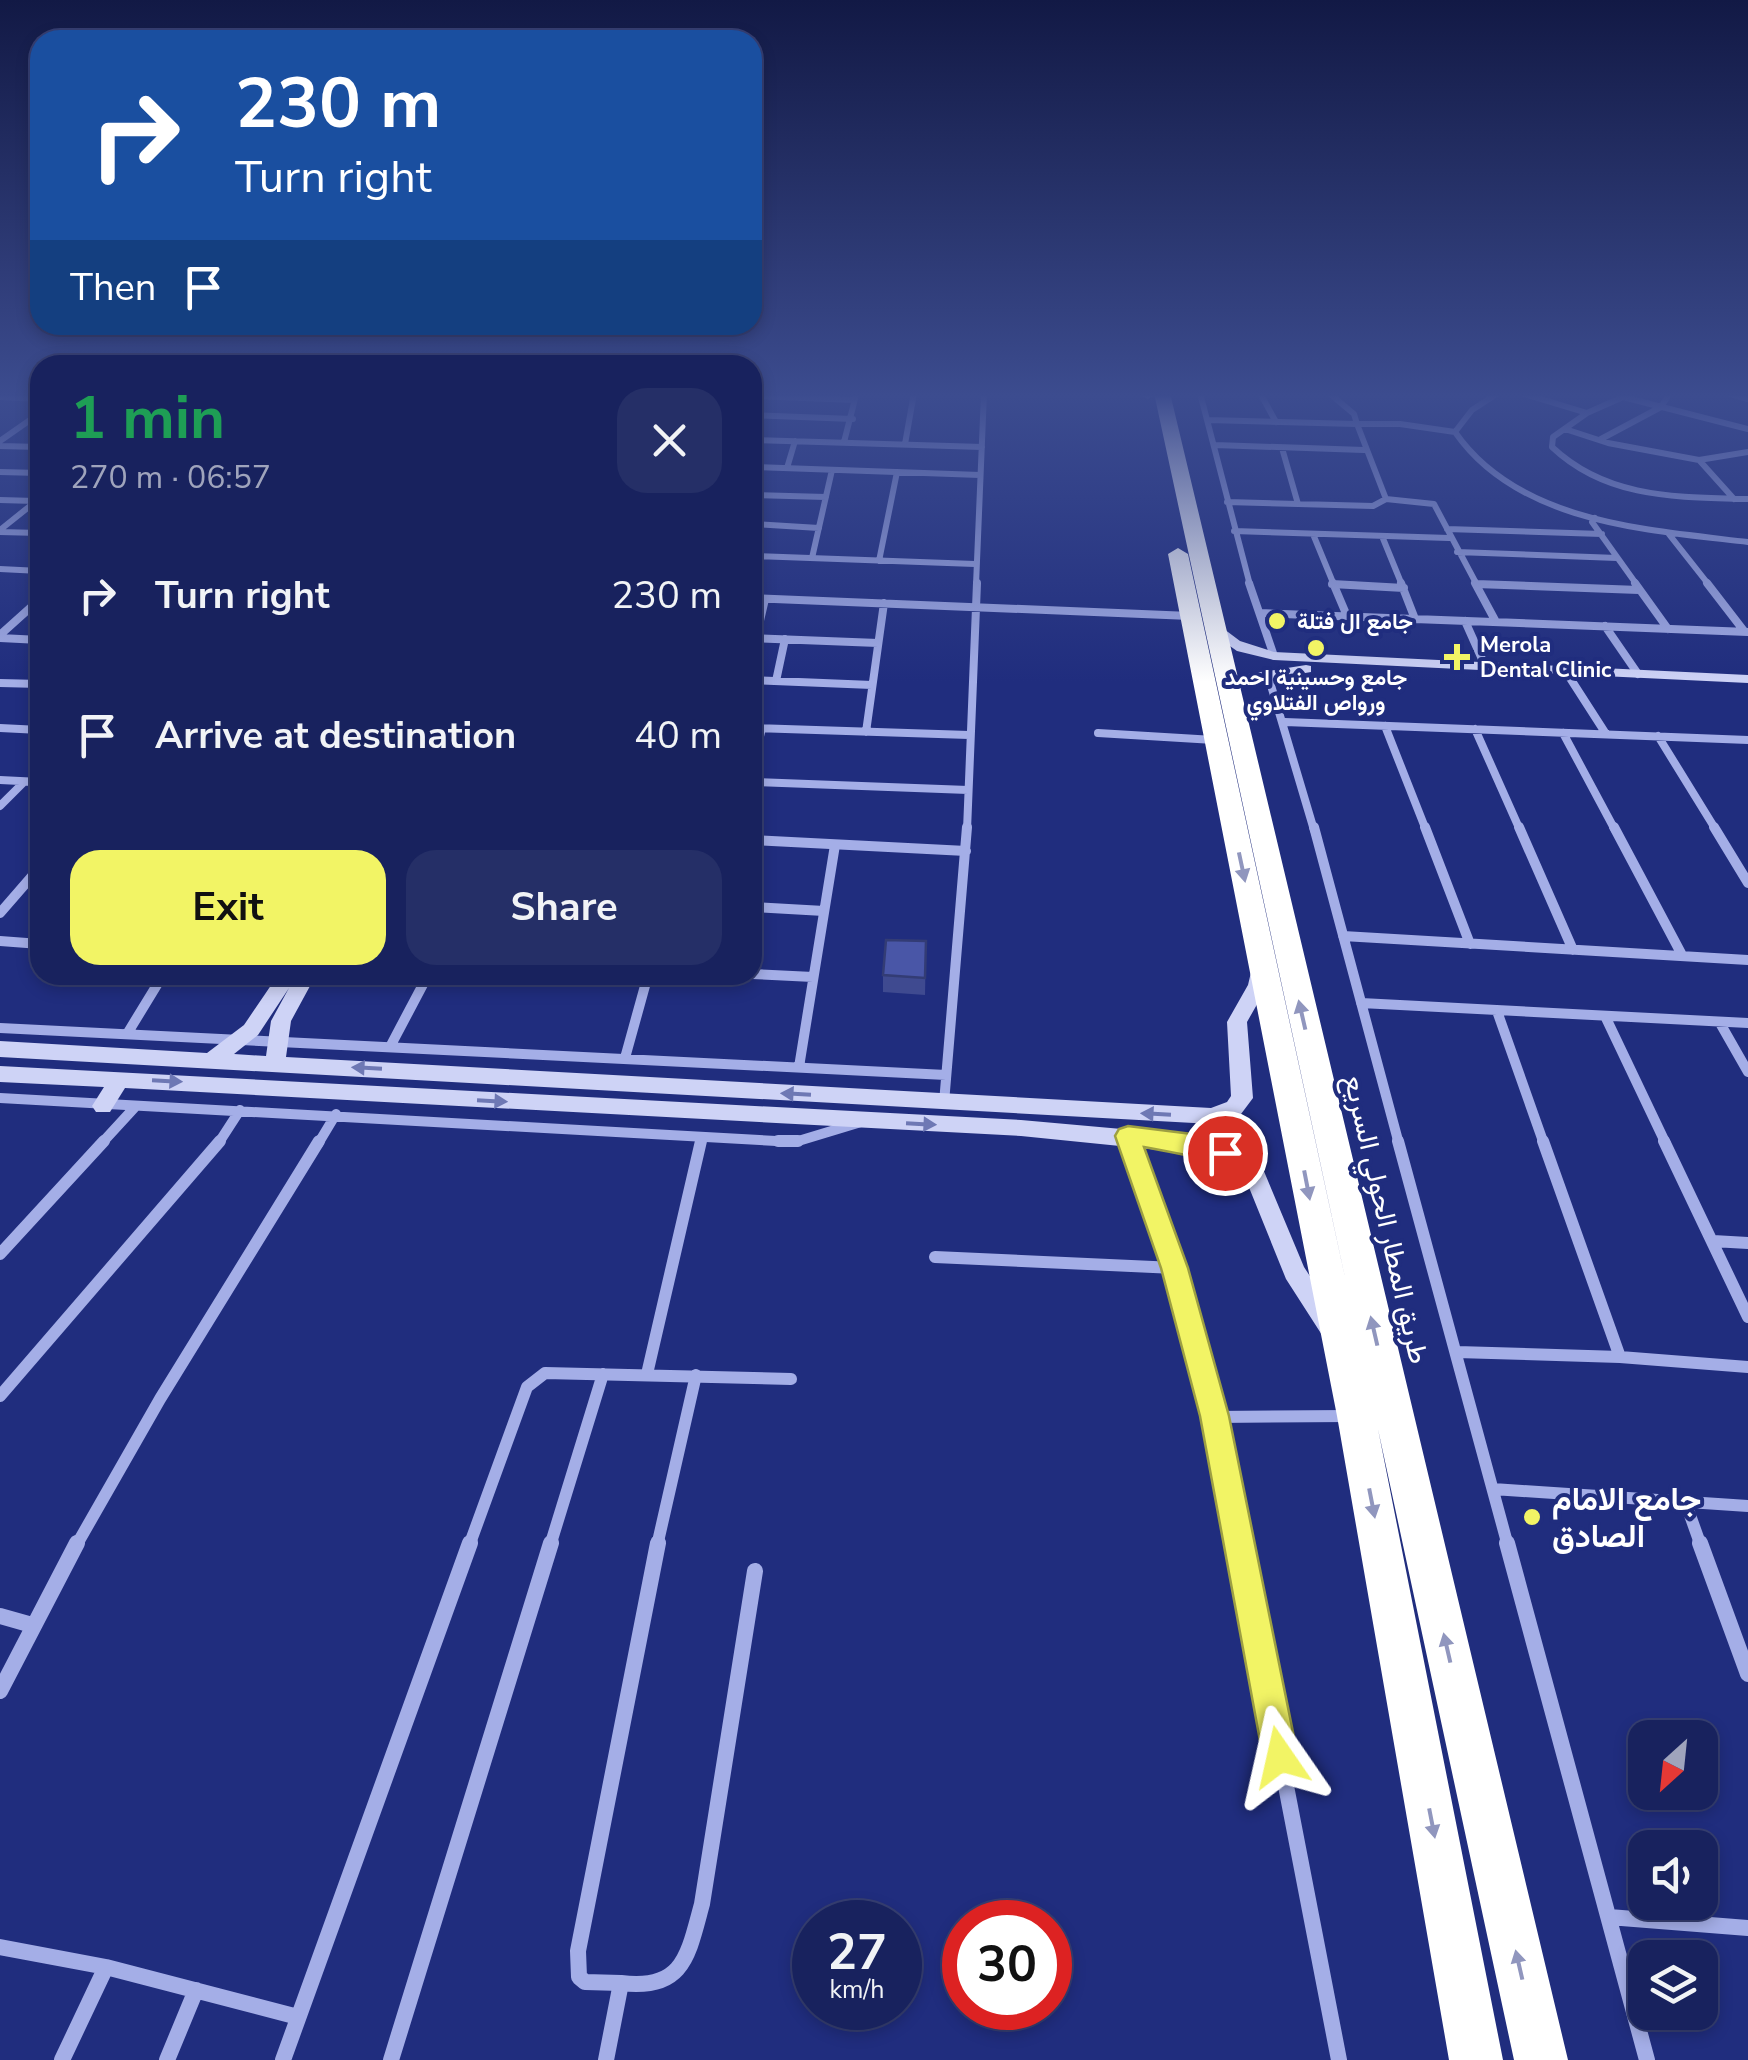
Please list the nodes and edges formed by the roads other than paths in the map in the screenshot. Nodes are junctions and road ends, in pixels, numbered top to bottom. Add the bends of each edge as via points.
1 (828, 489) edge
2 (894, 489) edge
3 (979, 489) edge
4 (1171, 489) edge
5 (1224, 489) edge
6 (1294, 489) edge
7 (1382, 489) edge
8 (1521, 489) edge
9 (1630, 489) edge
10 (1726, 489) edge
11 (762, 494) edge
12 (826, 497) junction
13 (1734, 498) junction
14 (1386, 499) junction
15 (1748, 499) edge
16 (0, 500) edge
17 (30, 500) edge
18 (1227, 502) junction
19 (1298, 504) junction
20 (30, 507) edge
21 (1595, 518) junction
22 (762, 525) edge
23 (819, 528) junction
24 (0, 531) edge
25 (1234, 531) junction
26 (30, 533) edge
27 (1313, 534) junction
28 (1448, 534) junction
29 (1602, 534) junction
30 (1668, 534) junction
31 (1382, 536) junction
32 (1748, 542) edge
33 (1457, 552) junction
34 (762, 556) edge
35 (812, 558) junction
36 (1618, 558) junction
37 (879, 561) junction
38 (976, 564) junction
39 (0, 569) edge
40 (30, 570) edge
41 (1332, 584) junction
42 (1476, 584) junction
43 (1404, 588) junction
44 (1639, 590) junction
45 (765, 598) joint
46 (884, 603) junction
47 (973, 607) junction
48 (30, 608) edge
49 (762, 609) edge
50 (1260, 613) junction
51 (1347, 616) junction
52 (1415, 619) junction
53 (1466, 621) junction
54 (1202, 622) junction
55 (1496, 622) junction
56 (1605, 626) junction
57 (1668, 628) junction
58 (1746, 632) edge
59 (0, 637) edge
60 (762, 638) edge
61 (30, 639) edge
62 (786, 640) junction
63 (878, 642) junction
64 (1274, 656) junction
65 (1486, 668) junction
66 (1463, 670) junction
67 (1268, 672) junction
68 (1638, 674) junction
69 (1570, 678) junction
70 (762, 680) edge
71 (776, 681) junction
72 (30, 682) edge
73 (1748, 682) edge
74 (0, 683) edge
75 (872, 686) junction
76 (1228, 694) junction
77 (1285, 722) junction
78 (1386, 726) junction
79 (0, 728) edge
80 (762, 728) edge
81 (1475, 729) junction
82 (30, 730) edge
83 (866, 732) junction
84 (1098, 733) dead end
85 (1562, 733) junction
86 (1606, 734) junction
87 (970, 735) junction
88 (1658, 736) junction
89 (1215, 740) junction
90 (1747, 742) edge
91 (0, 780) edge
92 (24, 782) junction
93 (30, 782) edge
94 (762, 782) edge
95 (968, 790) junction
96 (0, 806) edge
97 (762, 841) edge
98 (835, 845) junction
99 (966, 852) junction
100 (30, 878) edge
101 (1748, 884) edge
102 (762, 908) edge
103 (824, 911) junction
104 (0, 913) edge
105 (1343, 936) junction
106 (0, 941) edge
107 (30, 943) edge
108 (1470, 944) junction
109 (1573, 950) junction
110 (1682, 955) junction
111 (1748, 960) edge
112 (1262, 961) junction
113 (762, 975) edge
114 (813, 978) junction
115 (157, 985) edge
116 (282, 985) edge
117 (300, 985) edge
118 (423, 985) edge
119 (645, 985) edge
120 (1361, 1003) junction
121 (1497, 1010) junction
122 (1606, 1018) junction
123 (1720, 1023) junction
124 (1748, 1023) edge
125 (0, 1028) edge
126 (127, 1034) junction
127 (242, 1039) junction
128 (276, 1040) junction
129 (391, 1045) junction
130 (0, 1049) edge
131 (34, 1051) junction
132 (626, 1058) junction
133 (212, 1060) junction
134 (275, 1063) junction
135 (799, 1068) junction
136 (1748, 1072) edge
137 (8, 1074) edge
138 (946, 1074) junction
139 (120, 1079) junction
140 (651, 1085) junction
141 (712, 1089) junction
142 (6, 1099) edge
143 (944, 1103) junction
144 (104, 1106) junction
145 (135, 1106) junction
146 (0, 1108) edge
147 (240, 1110) junction
148 (648, 1110) junction
149 (712, 1113) junction
150 (336, 1114) junction
151 (862, 1121) junction
152 (1128, 1136) junction
153 (701, 1139) junction
154 (1713, 1241) junction
155 (1748, 1243) edge
156 (0, 1254) edge
157 (935, 1256) dead end
158 (1175, 1268) junction
159 (1748, 1317) edge
160 (1457, 1352) junction
161 (1342, 1357) junction
162 (1620, 1357) junction
163 (1748, 1366) edge
164 (603, 1374) junction
165 (647, 1374) junction
166 (696, 1376) junction
167 (791, 1379) dead end
168 (0, 1396) edge
169 (1214, 1416) junction
170 (1356, 1416) junction
171 (1493, 1489) junction
172 (1685, 1501) junction
173 (1748, 1506) edge
174 (755, 1571) dead end
175 (0, 1616) edge
176 (32, 1626) junction
177 (1748, 1674) edge
178 (0, 1691) edge
179 (1609, 1917) junction
180 (1748, 1928) edge
181 (0, 1947) edge
182 (106, 1966) junction
183 (621, 1983) junction
184 (196, 1990) junction
185 (298, 2017) junction
186 (62, 2060) edge
187 (167, 2060) edge
188 (283, 2060) edge
189 (391, 2060) edge
190 (606, 2060) edge
191 (1339, 2060) edge
192 (1476, 2060) edge
193 (1541, 2060) edge
194 (1647, 2060) edge

1 - 12 street
2 - 37 street
3 - 38 street
4 - 54 highway, طريق المطار الحولي السريع
5 - 18 street
6 - 19 street
7 - 14 street
8 - 21 street
9 - 13 street
10 - 13 street
11 - 12 street
12 - 23 street
13 - 15 street
14 - 19 street via 1373,506
14 - 28 street via 1434,504
16 - 17 street
18 - 19 street
18 - 25 street
20 - 24 street
21 - 29 street
21 - 30 street
22 - 23 street
23 - 35 street
24 - 26 street
25 - 27 street
25 - 50 street
27 - 31 street
27 - 41 street
28 - 29 street
28 - 31 street
28 - 33 street
29 - 36 street
30 - 32 street
30 - 58 street
31 - 43 street
33 - 36 street
33 - 42 street
34 - 35 street
35 - 37 street
36 - 44 street
37 - 38 street
38 - 47 street
39 - 40 street
41 - 43 street
41 - 51 street
42 - 44 street
42 - 55 street
43 - 52 street
44 - 57 street
45 - 46 street
45 - 49 street
46 - 47 street
46 - 63 street
47 - 54 street
47 - 87 street
48 - 59 street
50 - 51 street
50 - 64 street
51 - 52 street
52 - 53 street
53 - 55 street
53 - 65 street
54 - 64 street via 1243,649
54 - 76 highway, طريق المطار الحولي السريع
54 - 89 highway, طريق المطار الحولي السريع
55 - 56 street
56 - 57 street
56 - 68 street
57 - 58 street
59 - 61 street
60 - 62 street
62 - 63 street
62 - 71 street
63 - 75 street
64 - 66 street
65 - 66 street
65 - 68 street
66 - 67 street
66 - 69 street
67 - 76 street via 1240,679
67 - 77 street
68 - 73 street
69 - 73 street
69 - 86 street
70 - 71 street
71 - 75 street
72 - 74 street
75 - 83 street
193 -> 76 highway, طريق المطار الحولي السريع
77 - 78 street
77 - 105 street
78 - 81 street
78 - 108 street
79 - 82 street
80 - 83 street
81 - 85 street
81 - 109 street
83 - 87 street
84 - 89 street
85 - 86 street
85 - 110 street
86 - 88 street
87 - 95 street
88 - 90 street
88 - 101 street
89 -> 112 highway, طريق المطار الحولي السريع
91 - 92 street
92 - 93 street
92 - 96 street
94 - 95 street
95 - 99 street
97 - 98 street
98 - 99 street
98 - 103 street
99 - 138 street
100 - 104 street
102 - 103 street
103 - 114 street
105 - 108 street
105 - 120 street
106 - 107 street
108 - 109 street
109 - 110 street
110 - 111 street
112 -> 143 street via 1258,985 1238,1022 1244,1092 1227,1112
112 -> 161 highway, طريق المطار الحولي السريع
113 - 114 street
114 - 135 street
115 - 126 street
116 - 127 street
117 - 128 street
118 - 129 street
119 - 132 street
120 - 121 street
120 - 160 street
121 - 122 street
121 - 162 street
122 - 123 street
122 - 154 street
123 - 124 street
123 - 136 street
125 - 126 street
126 - 127 street
127 - 128 street
127 - 133 street
128 - 129 street
128 - 134 street
129 - 132 street
130 - 131 street
131 - 133 street
131 - 137 street
132 - 135 street
133 - 134 street
140 -> 134 street
135 - 138 street
137 - 139 street
138 - 143 street
139 - 144 street
139 -> 148 street
140 - 141 street
140 - 148 street via 659,1096
143 -> 141 street
141 - 149 street via 704,1102
142 - 144 street
142 - 146 street
144 - 145 street
145 - 147 street
145 - 156 street
147 - 150 street
147 - 168 street
148 - 149 street
149 - 151 street
150 - 153 street
150 - 176 street via 198,1333
151 -> 152 street
151 - 153 street via 794,1142
152 - 158 street
152 - 161 street via 1200,1145 1247,1166 1261,1184 1294,1272 1328,1322
153 - 165 street
154 - 155 street
154 - 159 street
157 - 158 street
158 - 169 street
160 - 162 street
160 - 171 street
161 - 170 highway, طريق المطار الحولي السريع
162 - 163 street
164 - 165 street
164 - 185 street via 545,1373 519,1402
164 - 189 street
165 - 166 street
166 - 167 street
166 - 183 street via 578,1952 585,1982
169 - 170 street
169 - 191 street
170 -> 192 highway, طريق المطار الحولي السريع
171 - 172 street
171 - 179 street
172 - 173 street
172 - 177 street
174 - 183 street via 694,1934 672,1975 656,1985
175 - 176 street
176 - 178 street
179 - 180 street
179 - 194 street
181 - 182 street
182 - 184 street
182 - 186 street
183 - 190 street
184 - 185 street
184 - 187 street
185 - 188 street

